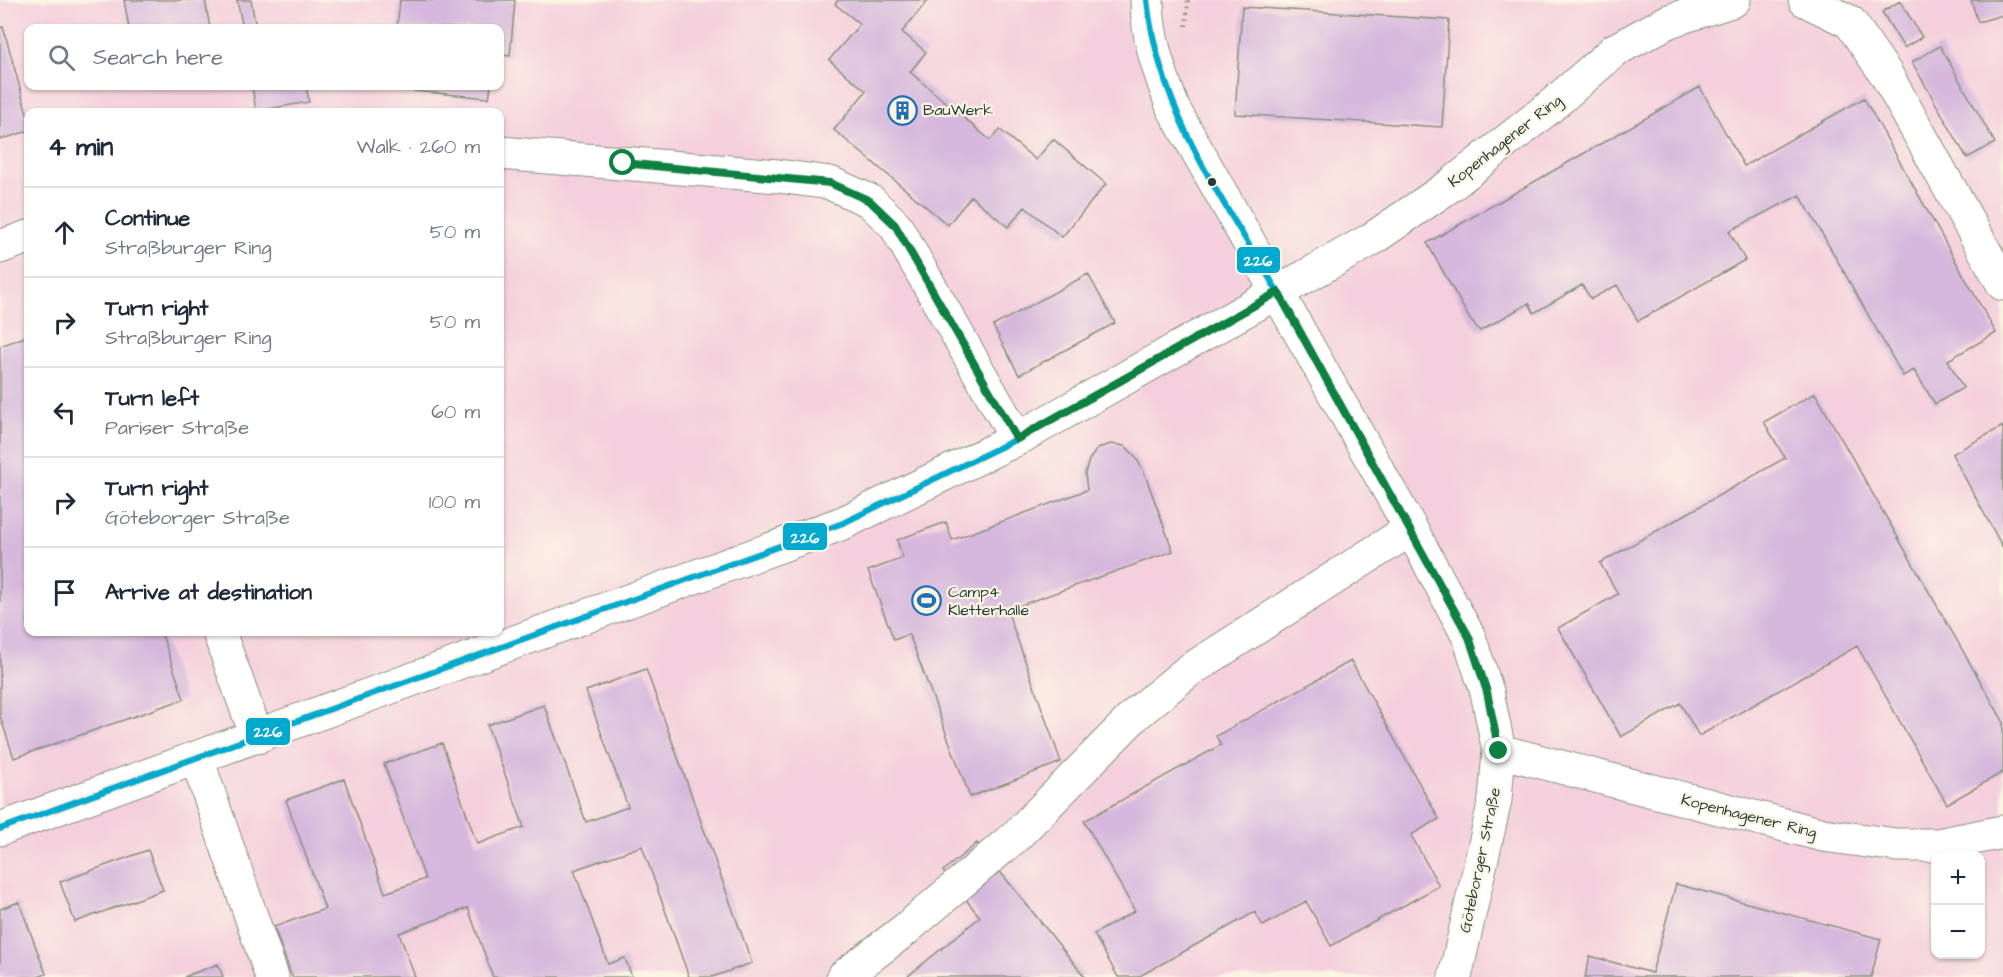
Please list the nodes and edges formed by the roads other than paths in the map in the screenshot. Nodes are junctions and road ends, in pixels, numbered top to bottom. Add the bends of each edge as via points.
1 (1147, 0) edge
2 (1734, 0) edge
3 (1805, 0) edge
4 (504, 153) edge
5 (24, 238) edge
6 (0, 247) edge
7 (2003, 284) edge
8 (1278, 292) junction
9 (1017, 439) junction
10 (1411, 529) junction
11 (220, 636) edge
12 (257, 737) junction
13 (1499, 751) junction
14 (197, 759) junction
15 (0, 829) edge
16 (2003, 832) edge
17 (272, 977) edge
18 (843, 977) edge
19 (1455, 977) edge

1 - 8 street, Göteborger Straße via 1147,21 1158,70 1173,108
2 - 8 street, Kopenhagener Ring via 1669,21 1615,50 1451,185 1372,239
3 - 7 street via 1850,22 1886,74
4 - 9 street via 778,176 830,183 870,201 895,225
5 - 6 street
8 - 9 street, Kopenhagener Ring
8 - 10 street, Göteborger Straße
9 - 12 street, Kopenhagener Ring via 843,523
10 - 13 street, Göteborger Straße via 1469,637 1487,692
10 - 18 street via 1187,672 1136,714 1017,835
11 - 12 street
12 - 14 street, Kopenhagener Ring
13 - 16 street, Kopenhagener Ring via 1822,835 1896,845 1938,845
13 - 19 street, Göteborger Straße via 1496,800
14 - 15 street, Kopenhagener Ring
14 - 17 street

